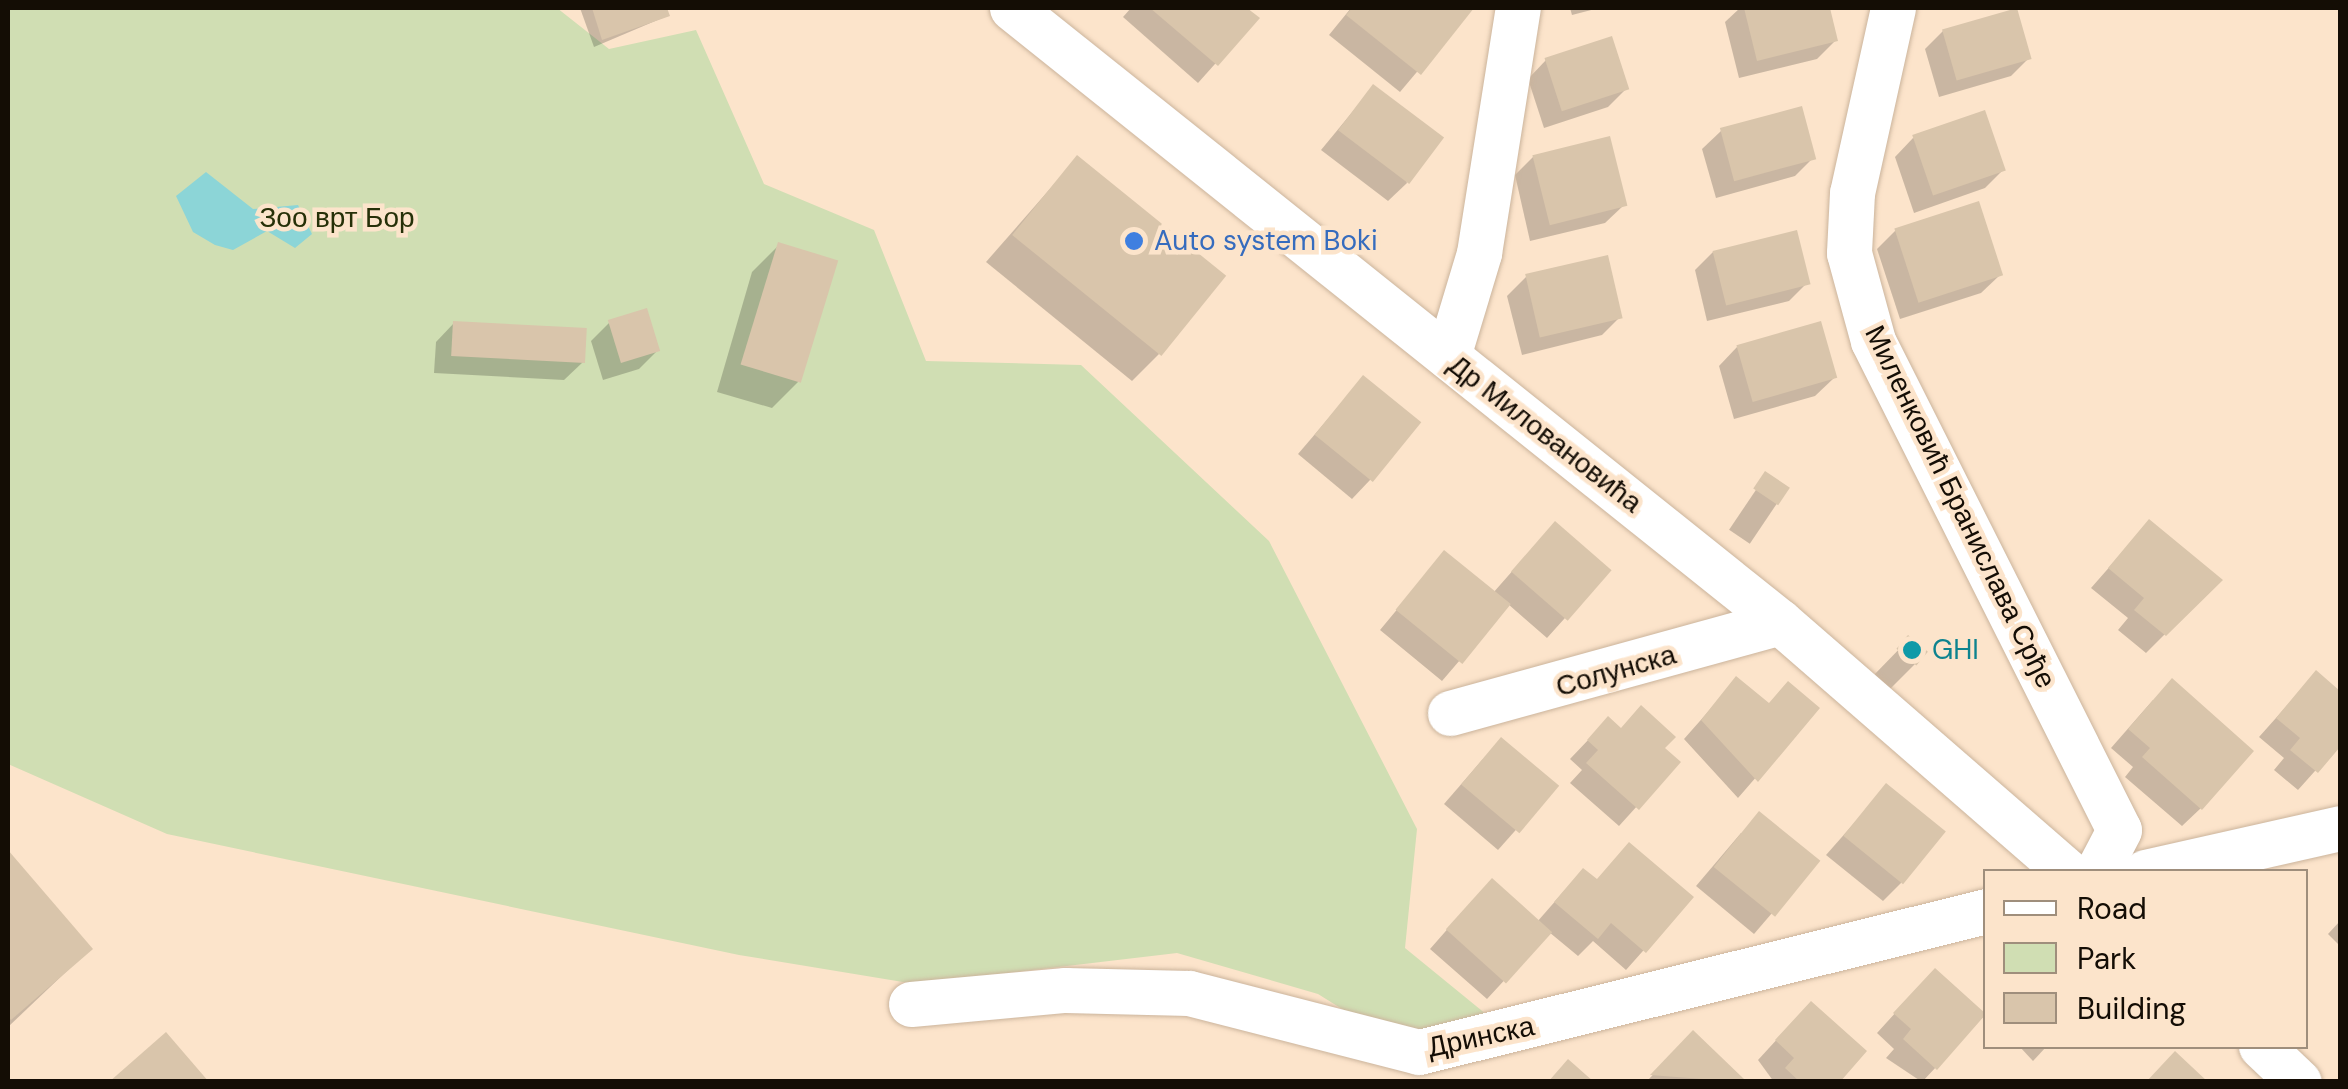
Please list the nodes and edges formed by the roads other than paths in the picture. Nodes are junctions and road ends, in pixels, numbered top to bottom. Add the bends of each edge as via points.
1 (1012, 8) edge
2 (1518, 8) edge
3 (1893, 8) edge
4 (1448, 356) junction
5 (1780, 622) junction
6 (1450, 714) dead end
7 (2340, 828) edge
8 (2065, 869) edge
9 (2099, 869) edge
10 (2158, 869) edge
11 (1983, 912) edge
12 (911, 1004) dead end
13 (2263, 1049) edge
14 (2298, 1082) edge

1 - 4 street, Др Миловановића
2 - 4 street via 1486,218
3 - 9 street, Миленковић Бранислава Срђе via 1852,194 1849,253 1873,341 2119,830
4 - 5 street, Др Миловановића
5 - 6 street, Солунска
5 - 8 street, Др Миловановића
7 - 10 street
11 - 12 street, Дринска via 1418,1052 1189,993 1065,990
13 - 14 street

